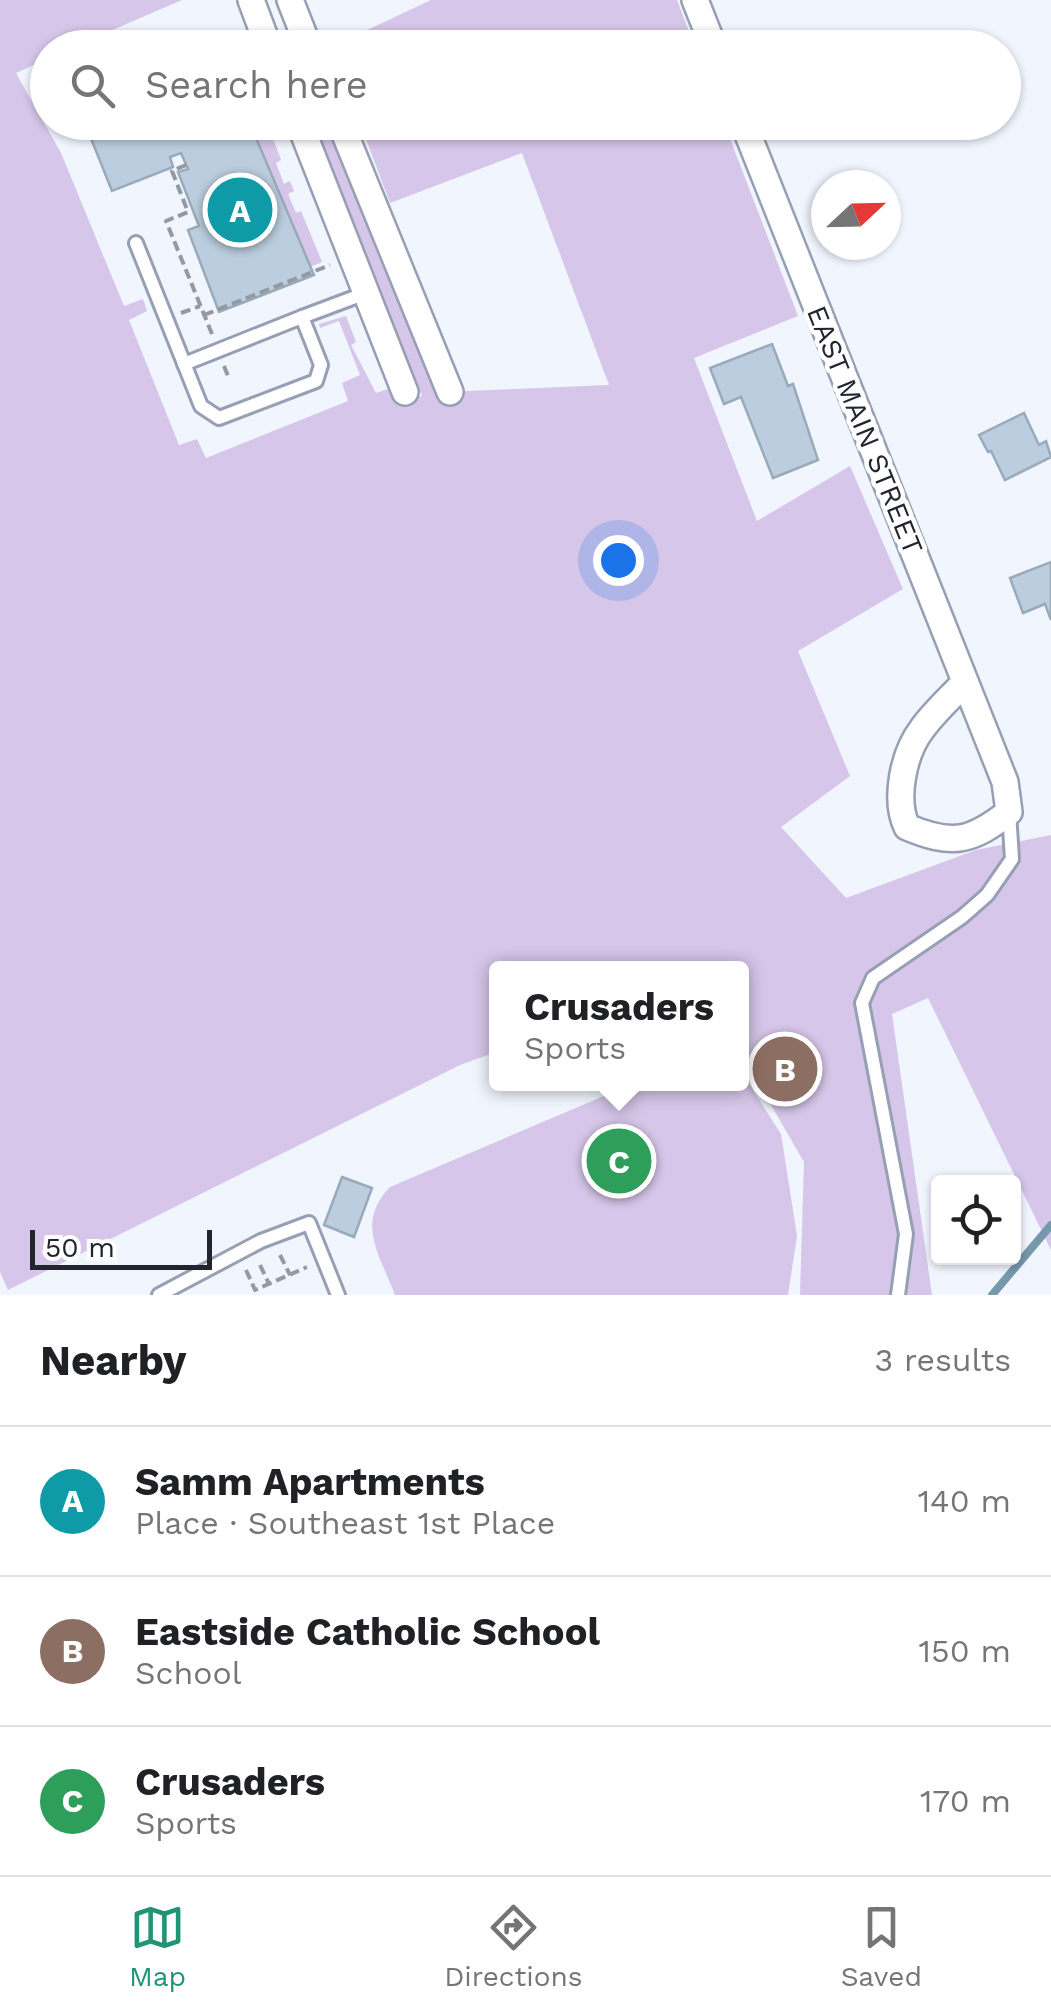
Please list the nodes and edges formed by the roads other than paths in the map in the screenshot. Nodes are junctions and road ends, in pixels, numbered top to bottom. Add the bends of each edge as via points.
1 (250, 0) edge
2 (290, 0) edge
3 (695, 0) edge
4 (262, 30) edge
5 (302, 30) edge
6 (707, 30) edge
7 (306, 140) edge
8 (347, 140) edge
9 (751, 140) edge
10 (136, 244) dead end
11 (366, 293) junction
12 (302, 317) junction
13 (184, 364) junction
14 (404, 392) dead end
15 (450, 392) dead end
16 (965, 682) junction
17 (1009, 812) junction
18 (159, 1295) edge
19 (338, 1295) edge
20 (898, 1295) edge

1 - 4 street
2 - 5 street
3 - 6 street
7 - 11 street
8 - 15 street
9 - 16 street, EAST MAIN STREET
10 - 13 lane
11 - 12 lane
11 - 14 street
12 - 13 lane
12 - 13 lane via 321,366 316,380 219,418 201,406
16 - 17 street, EAST MAIN STREET
16 - 17 street via 919,732 900,785 899,810 907,827 951,840 970,838
17 - 20 lane via 1012,859 987,895 872,978 862,1002 906,1234
18 - 19 lane via 308,1224

